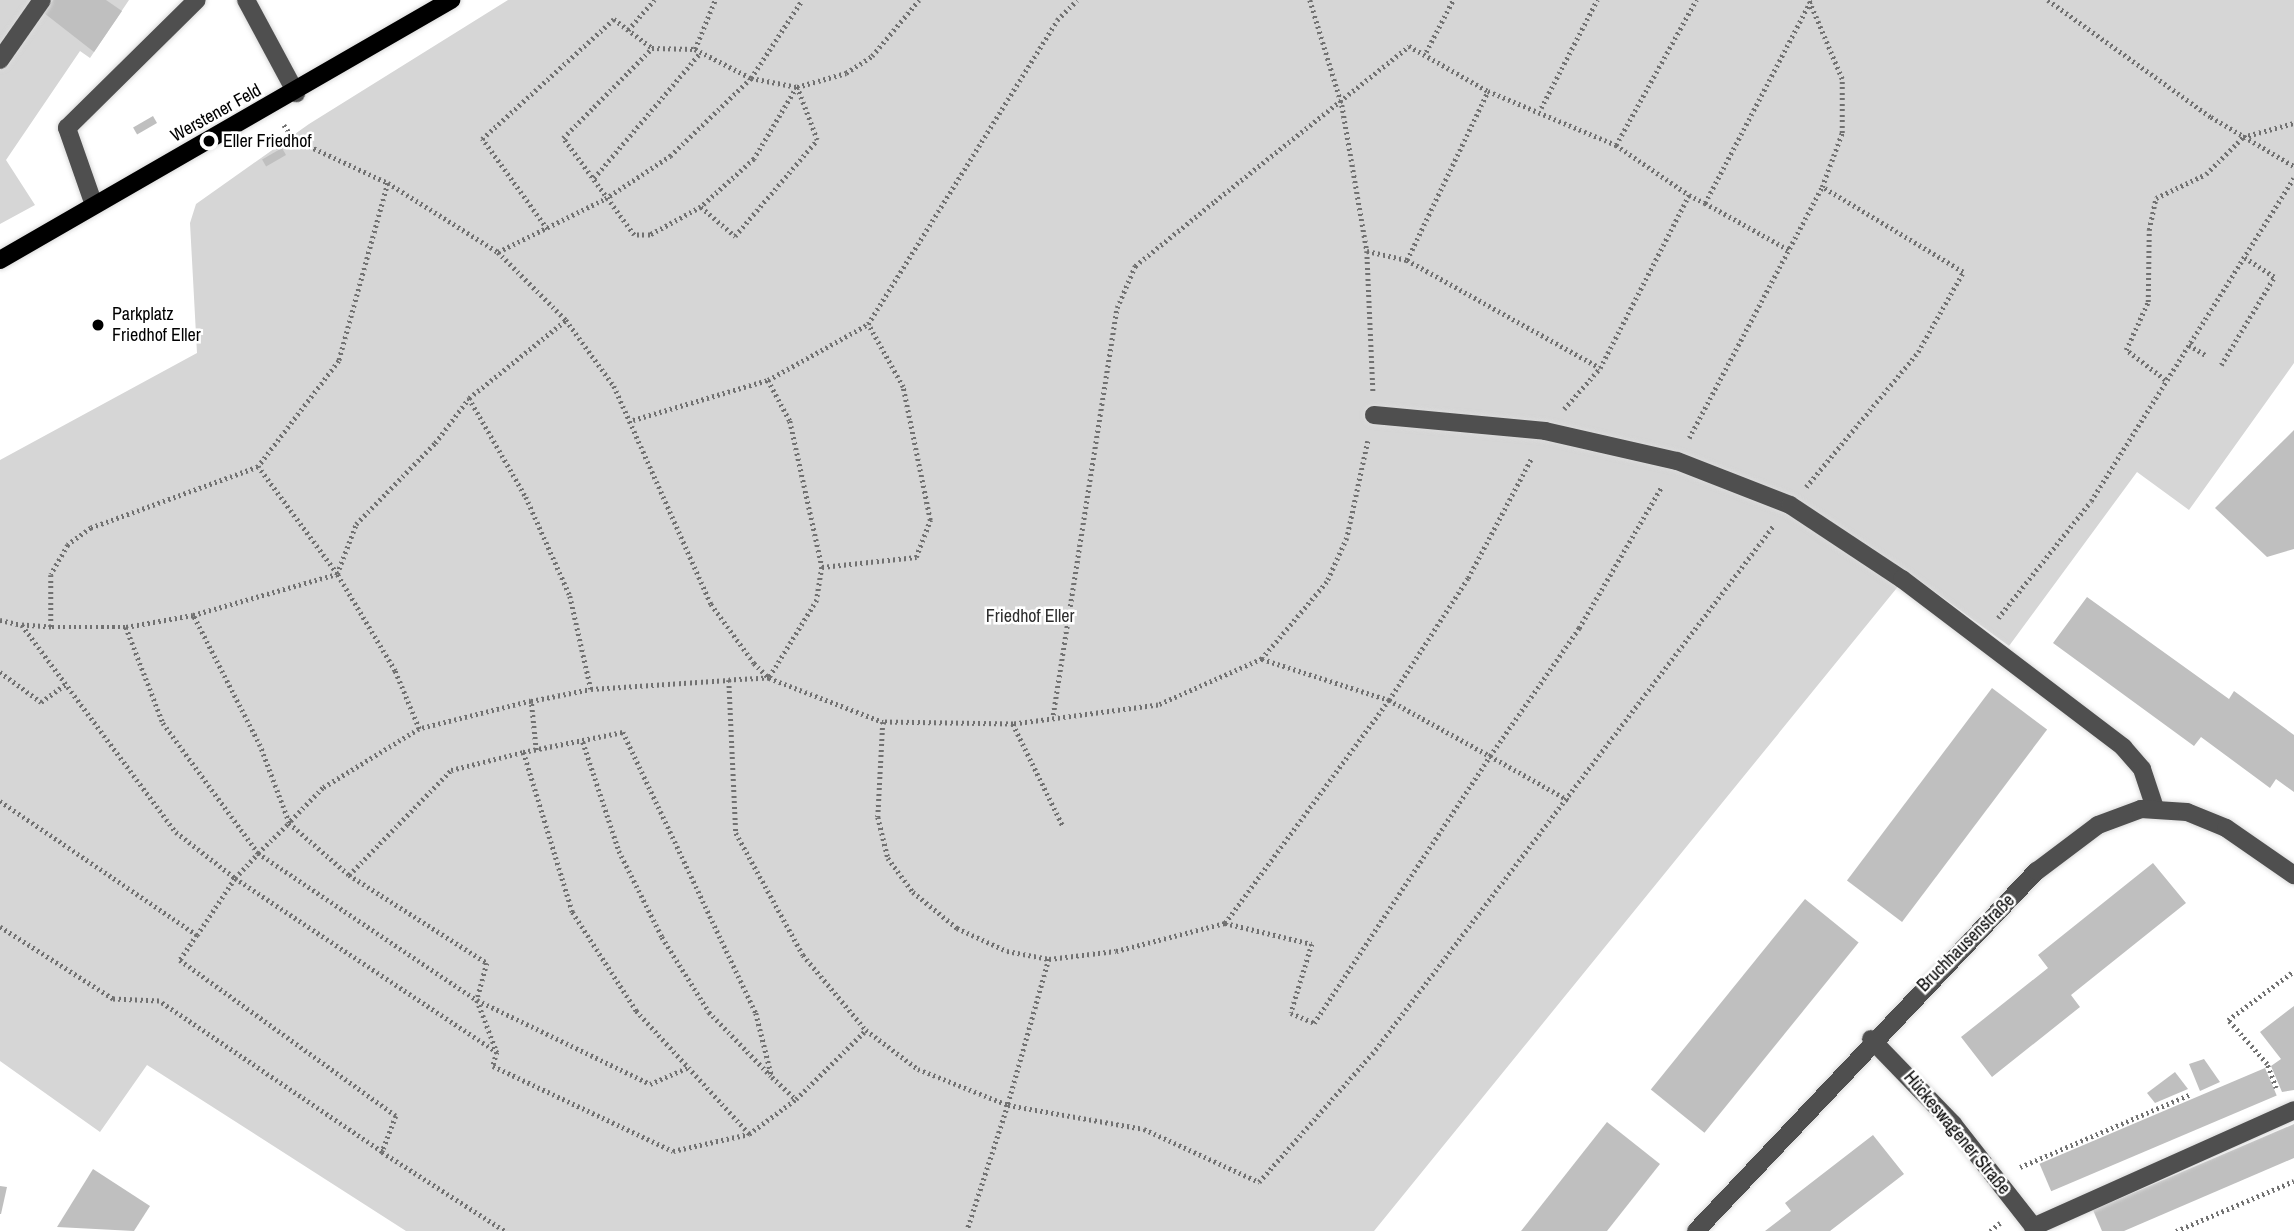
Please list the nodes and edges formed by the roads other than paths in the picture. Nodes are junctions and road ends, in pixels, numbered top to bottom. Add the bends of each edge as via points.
1 (42, 0) edge
2 (246, 0) edge
3 (451, 0) edge
4 (186, 4) edge
5 (0, 60) edge
6 (296, 93) junction
7 (94, 205) junction
8 (0, 260) edge
9 (1374, 415) road end
10 (2155, 808) junction
11 (2294, 875) edge
12 (1871, 1040) junction
13 (2290, 1112) edge
14 (2035, 1229) edge
15 (1696, 1231) edge

1 - 5 street
2 - 6 street
3 - 6 main road, Werstener Feld
4 - 7 street via 67,128
6 - 7 main road, Werstener Feld
7 - 8 main road, Werstener Feld
9 - 10 street via 1545,431 1677,461 1790,505 1982,639 2123,747 2142,769
10 - 11 street, Bruchhausenstraße via 2207,818
10 - 12 street, Bruchhausenstraße via 2113,817 2074,839
12 - 14 street, Hückeswagener Straße via 1999,1182
12 - 15 street, Bruchhausenstraße
13 - 14 street

